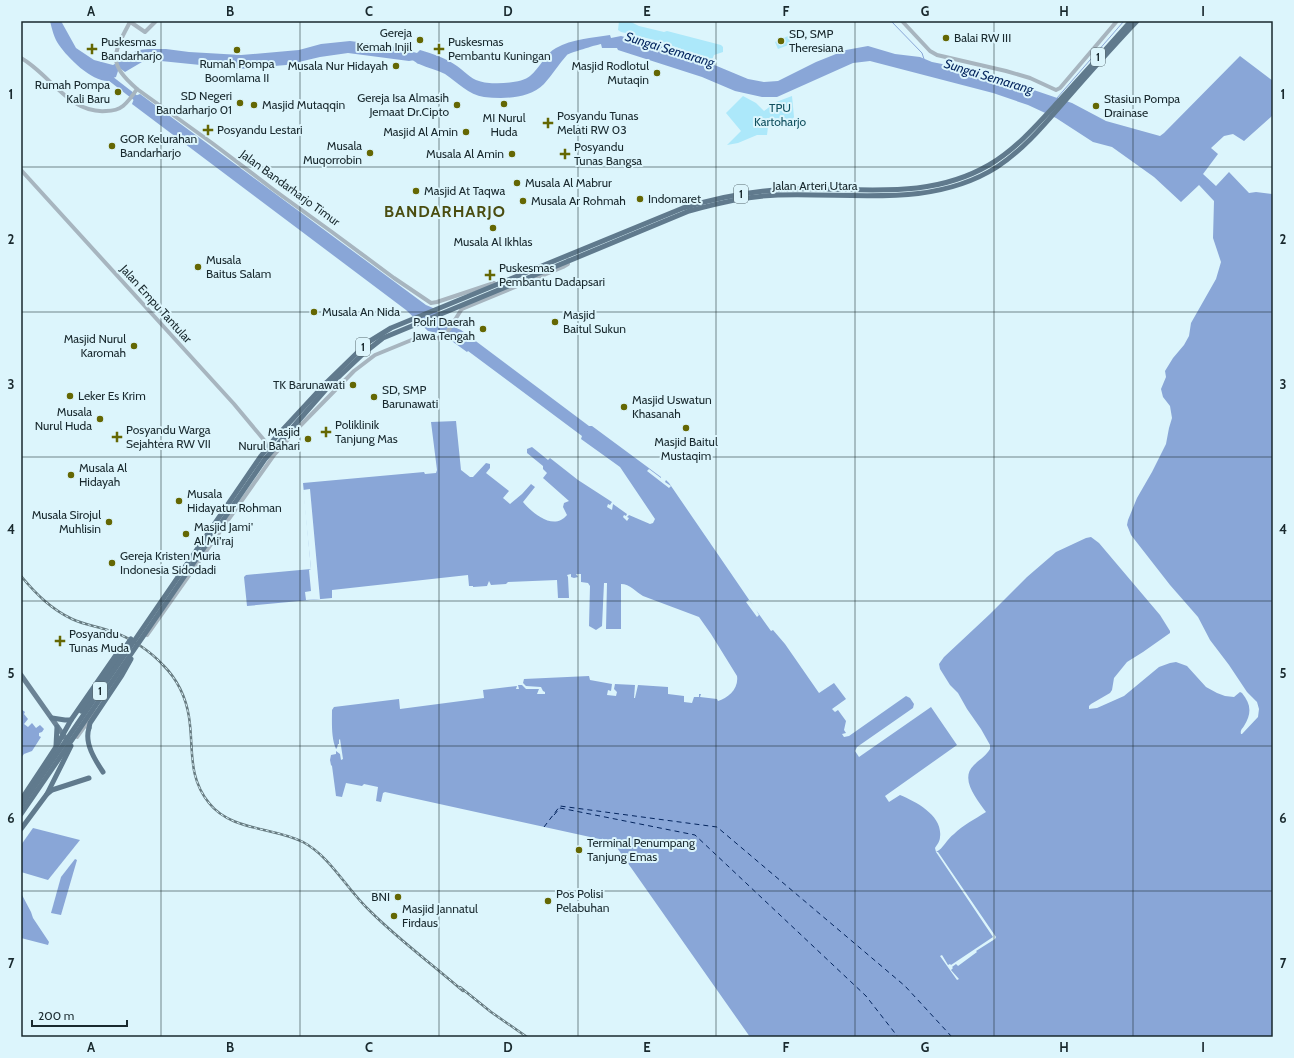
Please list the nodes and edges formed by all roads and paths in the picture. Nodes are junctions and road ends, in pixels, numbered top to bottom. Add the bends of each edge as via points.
1 (156, 21) edge
2 (902, 21) edge
3 (1117, 21) edge
4 (1131, 21) edge
5 (1137, 21) edge
6 (129, 22) edge
7 (21, 58) edge
8 (136, 91) junction
9 (1068, 95) junction
10 (21, 170) edge
11 (568, 259) junction
12 (471, 294) junction
13 (463, 304) junction
14 (327, 385) junction
15 (274, 455) junction
16 (178, 576) junction
17 (137, 645) junction
18 (134, 654) junction
19 (21, 675) edge
20 (52, 718) junction
21 (73, 718) junction
22 (57, 727) junction
23 (63, 735) junction
24 (71, 746) junction
25 (56, 747) junction
26 (103, 772) dead end
27 (89, 778) dead end
28 (47, 794) junction
29 (21, 800) edge
30 (21, 806) edge
31 (21, 814) edge
32 (21, 829) edge

1 - 6 street via 145,32
2 - 3 street via 930,51 937,55 1030,78 1056,90
4 - 9 highway, Jalan Arteri Utara / 1
5 - 9 highway, Jalan Arteri Utara / 1
6 - 8 street, Jalan Bandarharjo Timur via 117,45 115,55 120,71
7 - 8 street via 83,108 101,111 118,109
8 - 12 street, Jalan Bandarharjo Timur via 212,143 431,303 462,293
9 - 11 highway, Jalan Arteri Utara / 1 via 1018,151 996,168 942,190 884,196 776,195 725,202 678,215
10 - 15 street, Jalan Empu Tantular via 234,404
11 - 12 highway, Jalan Arteri Utara / 1
11 - 13 highway, Jalan Arteri Utara / 1
11 - 13 street via 568,264 557,270
12 - 13 highway, Jalan Arteri Utara / 1
13 - 14 highway, Jalan Arteri Utara / 1 via 410,324 391,328 370,341 348,360
13 - 15 street via 443,339 427,336 414,339 375,355 360,365
14 - 16 highway, 1, bridge via 272,442
14 - 17 highway, 1, bridge via 265,459
15 - 18 street
16 - 21 highway, bridge via 166,589 81,711
16 - 30 highway, 1, bridge
17 - 26 highway, bridge via 122,675 90,723 87,735 92,754
17 - 31 highway, 1, bridge
18 - 21 highway via 121,652 116,655
18 - 24 street
19 - 20 main road
20 - 21 highway
20 - 22 main road
21 - 23 highway
22 - 23 main road
22 - 25 highway
23 - 24 main road
23 - 25 highway
24 - 28 highway
25 - 29 highway
27 - 28 highway
28 - 32 highway

